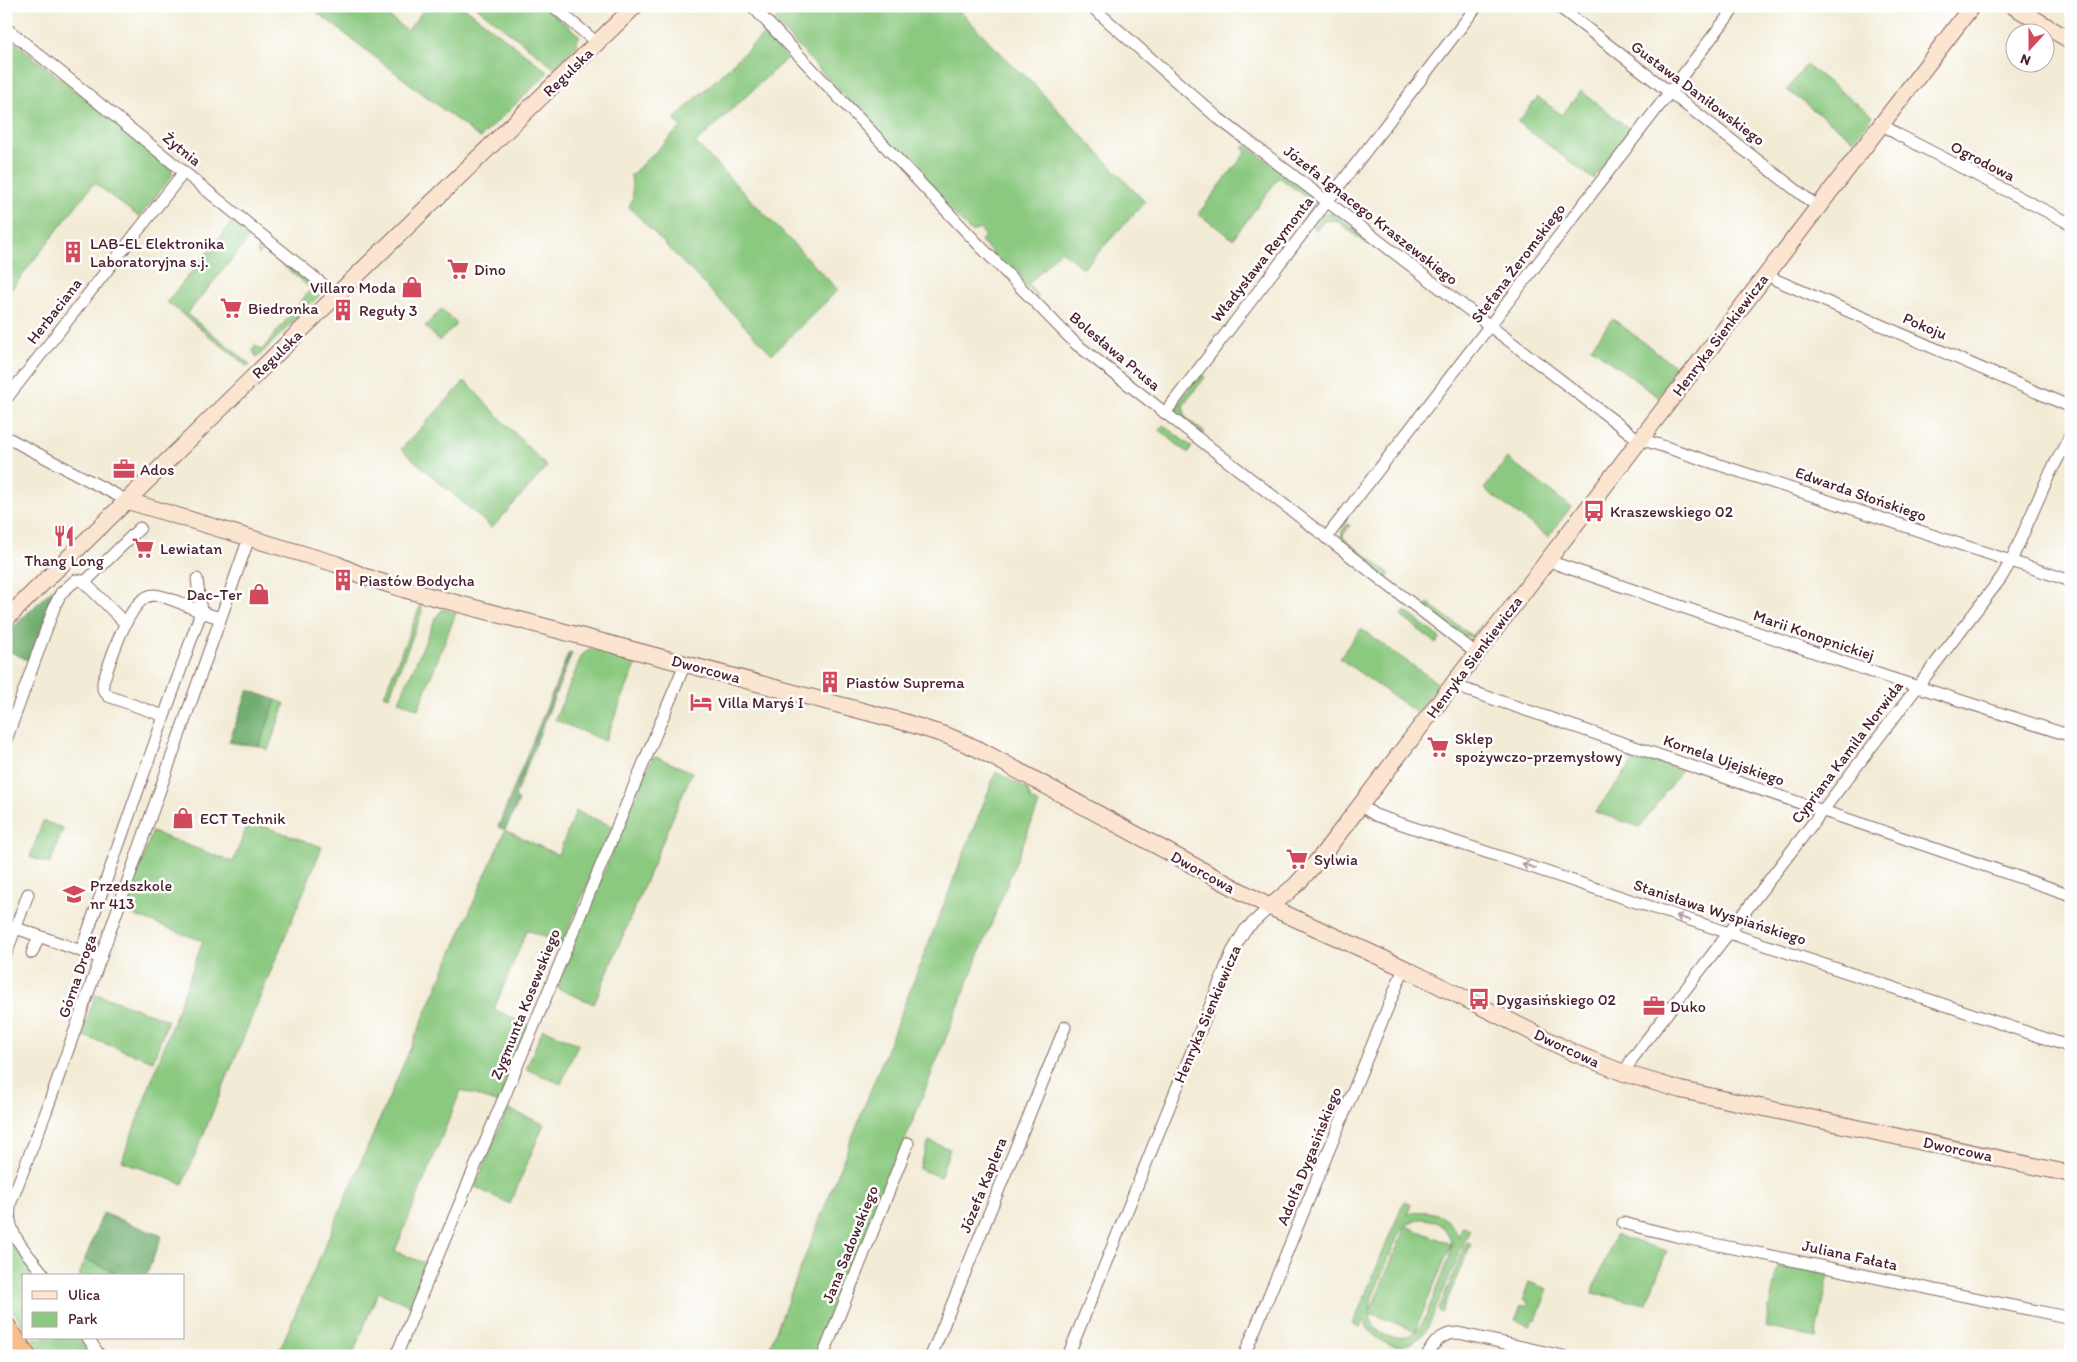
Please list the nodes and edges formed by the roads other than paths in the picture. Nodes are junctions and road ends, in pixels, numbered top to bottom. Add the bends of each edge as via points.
1 (553, 6) edge
2 (635, 6) edge
3 (752, 6) edge
4 (1091, 6) edge
5 (1477, 6) edge
6 (1558, 6) edge
7 (1736, 6) edge
8 (1972, 6) edge
9 (2013, 6) edge
10 (6, 28) edge
11 (2071, 41) edge
12 (597, 43) junction
13 (1670, 92) junction
14 (1882, 124) junction
15 (184, 172) junction
16 (1327, 202) junction
17 (1818, 207) junction
18 (2071, 224) edge
19 (1767, 274) junction
20 (336, 295) junction
21 (1490, 327) junction
22 (6, 399) edge
23 (2071, 407) edge
24 (1165, 413) junction
25 (2071, 434) edge
26 (6, 438) edge
27 (1641, 438) junction
28 (128, 501) junction
29 (140, 528) dead end
30 (249, 538) junction
31 (1326, 538) junction
32 (1549, 559) junction
33 (2011, 561) junction
34 (198, 579) dead end
35 (2071, 581) edge
36 (85, 582) junction
37 (201, 612) junction
38 (220, 618) junction
39 (6, 619) edge
40 (124, 622) junction
41 (1476, 653) junction
42 (685, 664) junction
43 (1452, 684) junction
44 (1917, 686) junction
45 (164, 716) junction
46 (2071, 736) edge
47 (6, 740) edge
48 (1360, 805) junction
49 (1823, 811) junction
50 (28, 894) dead end
51 (2071, 895) edge
52 (1270, 907) junction
53 (16, 928) junction
54 (1729, 932) junction
55 (38, 936) junction
56 (81, 951) junction
57 (6, 954) edge
58 (32, 954) dead end
59 (101, 958) junction
60 (1404, 968) junction
61 (1065, 1027) dead end
62 (2069, 1043) edge
63 (1624, 1073) junction
64 (908, 1143) dead end
65 (996, 1174) dead end
66 (2071, 1174) edge
67 (1623, 1223) dead end
68 (43, 1274) edge
69 (2071, 1318) edge
70 (6, 1328) edge
71 (89, 1340) edge
72 (25, 1356) edge
73 (100, 1356) edge
74 (396, 1356) edge
75 (823, 1356) edge
76 (923, 1356) edge
77 (931, 1356) edge
78 (1068, 1356) edge
79 (1244, 1356) edge
80 (1427, 1356) edge
81 (1563, 1356) edge

1 - 12 street
2 - 12 street, Regulska
3 - 24 street, Bolesława Prusa via 1076,344
4 - 16 street, Józefa Ignacego Kraszewskiego via 1218,118
5 - 16 street, Władysława Reymonta
6 - 13 street, Gustawa Daniłowskiego
7 - 13 street, Stefana Żeromskiego
8 - 14 street, Henryka Sienkiewicza
9 - 11 street
10 - 15 street, Żytnia
12 - 20 street, Regulska
13 - 17 street, Gustawa Daniłowskiego
13 - 21 street, Stefana Żeromskiego
14 - 17 street, Henryka Sienkiewicza
14 - 18 street, Ogrodowa
15 - 20 street, Żytnia
15 - 22 street, Herbaciana
16 - 21 street, Józefa Ignacego Kraszewskiego
16 - 24 street, Władysława Reymonta
17 - 19 street, Henryka Sienkiewicza
19 - 23 street, Pokoju
19 - 27 street, Henryka Sienkiewicza
20 - 28 street, Regulska
21 - 27 street, Józefa Ignacego Kraszewskiego
21 - 31 street, Stefana Żeromskiego
24 - 31 street, Bolesława Prusa
25 - 33 street, Cypriana Kamila Norwida
26 - 28 street
27 - 32 street, Henryka Sienkiewicza
27 - 33 street, Edwarda Słońskiego
28 - 30 street, Dworcowa
28 - 39 street, Regulska
29 - 36 street
30 - 38 street, Górna Droga
30 - 42 street, Dworcowa via 403,588
31 - 41 street, Bolesława Prusa
32 - 41 street, Henryka Sienkiewicza
32 - 44 street, Marii Konopnickiej
33 - 35 street, Edwarda Słońskiego
33 - 44 street, Cypriana Kamila Norwida
34 - 37 street
36 - 40 street
36 - 47 street via 76,580 54,605
37 - 38 street
37 - 40 street via 152,595
37 - 45 street
38 - 59 street, Górna Droga
40 - 45 street via 103,682 104,689 112,697
41 - 43 street, Henryka Sienkiewicza
42 - 52 street, Dworcowa via 904,722 962,742
42 - 74 street, Zygmunta Kosewskiego
43 - 48 street, Henryka Sienkiewicza
43 - 49 street, Kornela Ujejskiego
44 - 46 street, Marii Konopnickiej
44 - 49 street, Cypriana Kamila Norwida
45 - 56 street
48 - 52 street, Henryka Sienkiewicza via 1305,875
54 -> 48 street, Stanisława Wyspiańskiego via 1375,815
49 - 51 street, Kornela Ujejskiego
49 - 54 street, Cypriana Kamila Norwida
50 - 53 street
52 - 60 street, Dworcowa
52 - 78 street, Henryka Sienkiewicza via 1245,930 1232,952
53 - 55 street
53 - 57 street
54 - 62 street, Stanisława Wyspiańskiego
54 - 63 street, Cypriana Kamila Norwida
55 - 56 street
55 - 58 street
56 - 59 street
59 - 68 street, Górna Droga via 9,1209 15,1237
60 - 63 street, Dworcowa via 1568,1051
60 - 79 street, Adolfa Dygasińskiego
61 - 77 street, Józefa Kaplera
63 - 66 street, Dworcowa via 1681,1090
64 - 75 street, Jana Sadowskiego
65 - 76 street, Józefa Kaplera
67 - 69 street, Juliana Fałata
70 - 72 highway
71 - 73 street
80 - 81 street via 1441,1337 1458,1333

